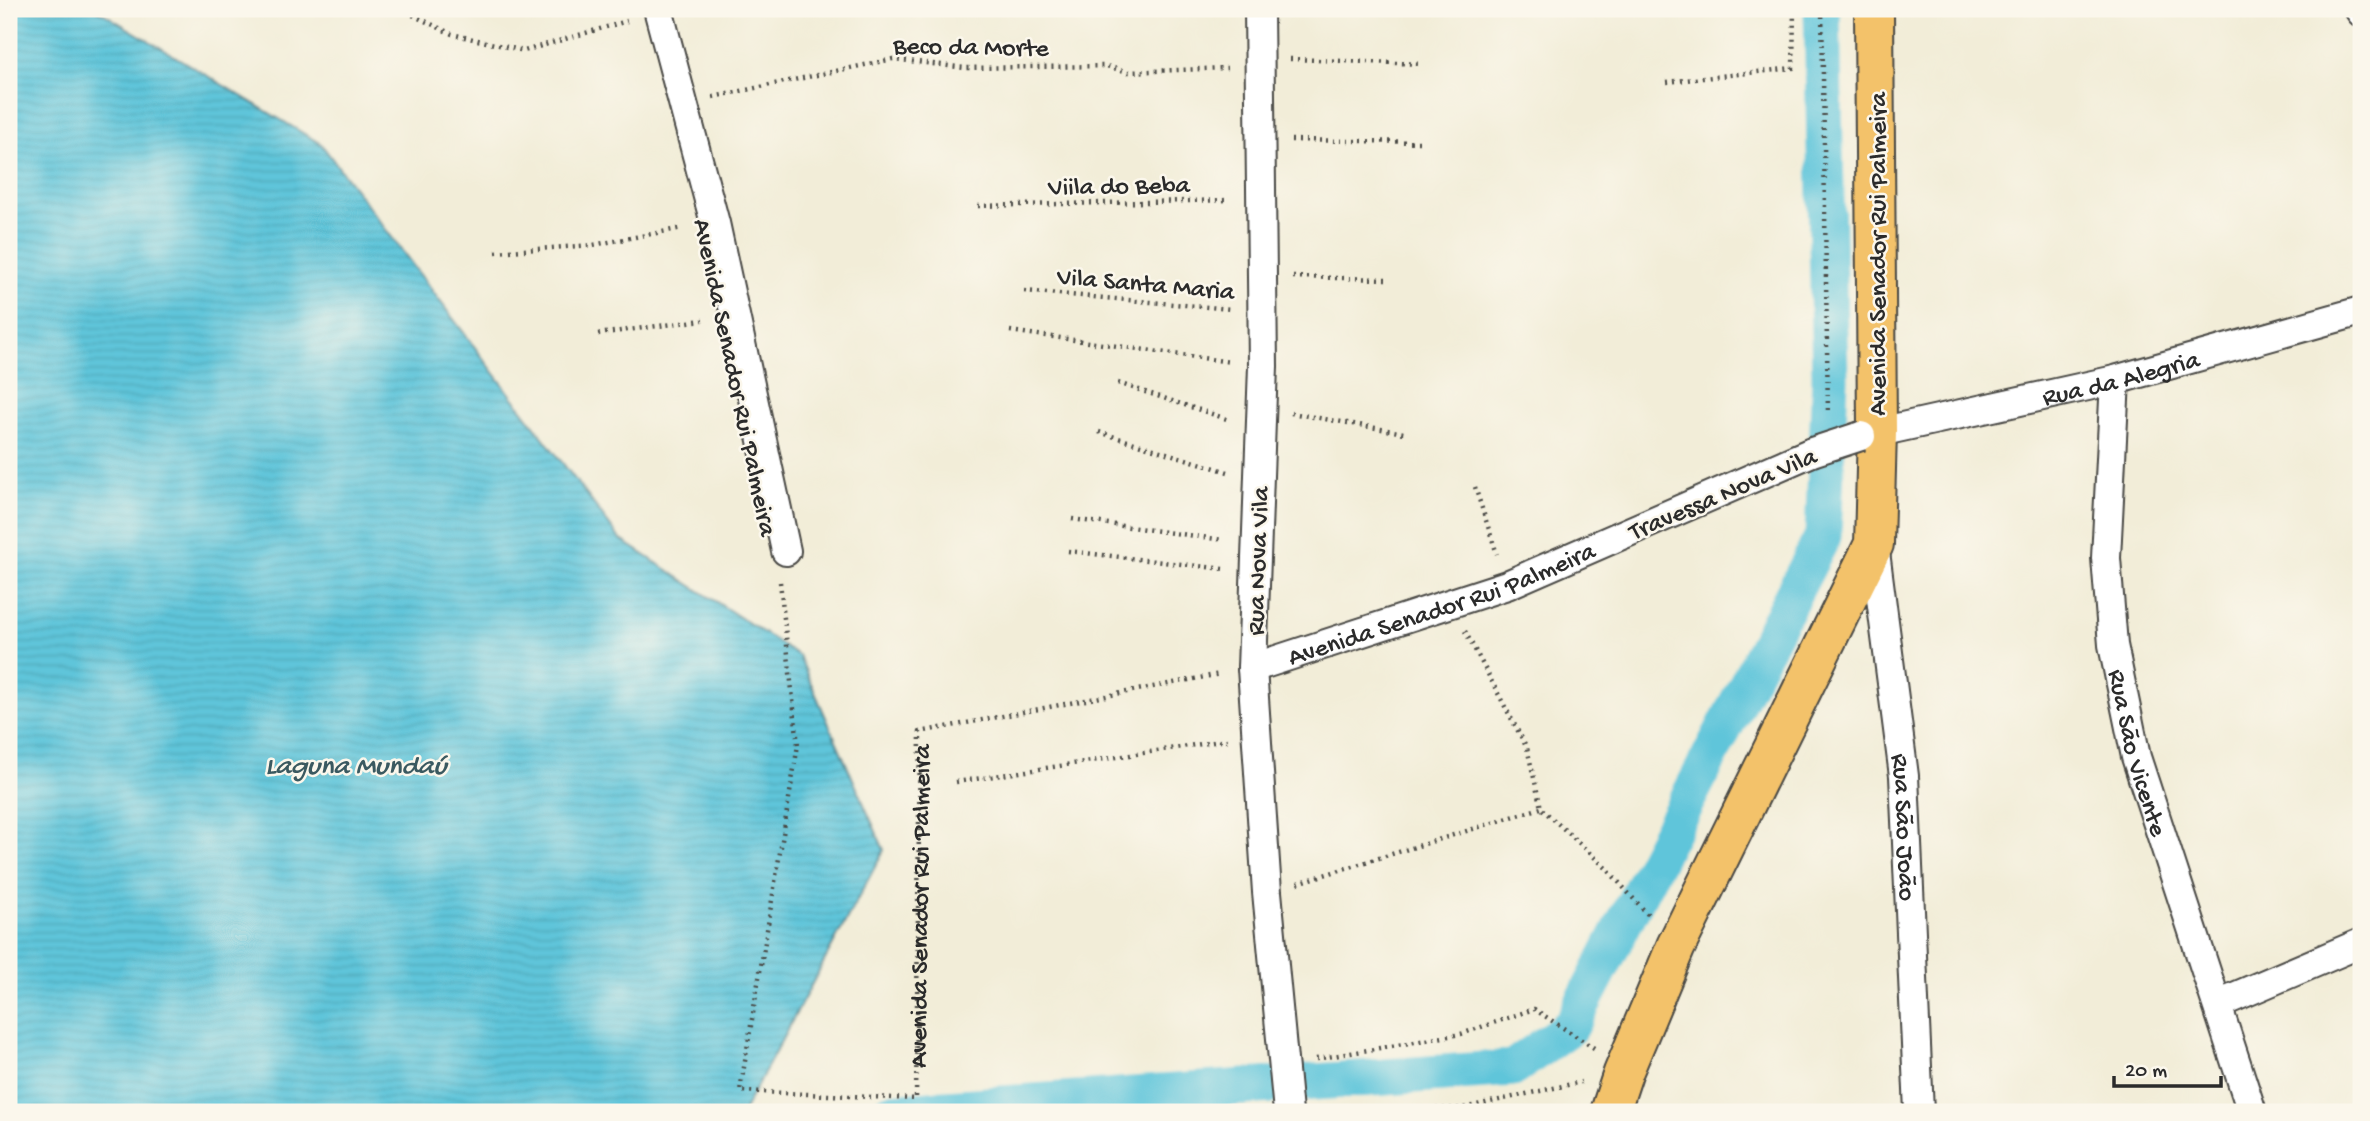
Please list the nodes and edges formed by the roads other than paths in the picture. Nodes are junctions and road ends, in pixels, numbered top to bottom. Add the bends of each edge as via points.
1 (1259, 9) edge
2 (1874, 9) edge
3 (658, 11) edge
4 (2361, 311) edge
5 (2115, 380) junction
6 (1869, 433) junction
7 (1874, 544) junction
8 (786, 551) dead end
9 (1240, 670) junction
10 (2361, 943) edge
11 (2218, 1004) junction
12 (1288, 1107) edge
13 (1610, 1112) edge
14 (1919, 1112) edge
15 (2252, 1112) edge

1 - 9 street, Rua Nova Vila via 1263,366 1256,573
2 - 6 main road, Avenida Senador Rui Palmeira
3 - 8 street via 715,223
4 - 5 street, Rua da Alegria
5 - 6 street, Rua da Alegria
5 - 11 street, Rua São Vicente via 2106,558 2113,645 2136,757
6 - 7 main road, Avenida Senador Rui Palmeira
6 - 9 street, Travessa Nova Vila, bridge via 1812,452 1507,585
7 - 13 main road, Avenida Senador Rui Palmeira via 1676,946
7 - 14 street, Rua São João via 1904,776
9 - 12 street, Rua Nova Vila via 1256,735
10 - 11 street
11 - 15 street, Rua São Vicente

